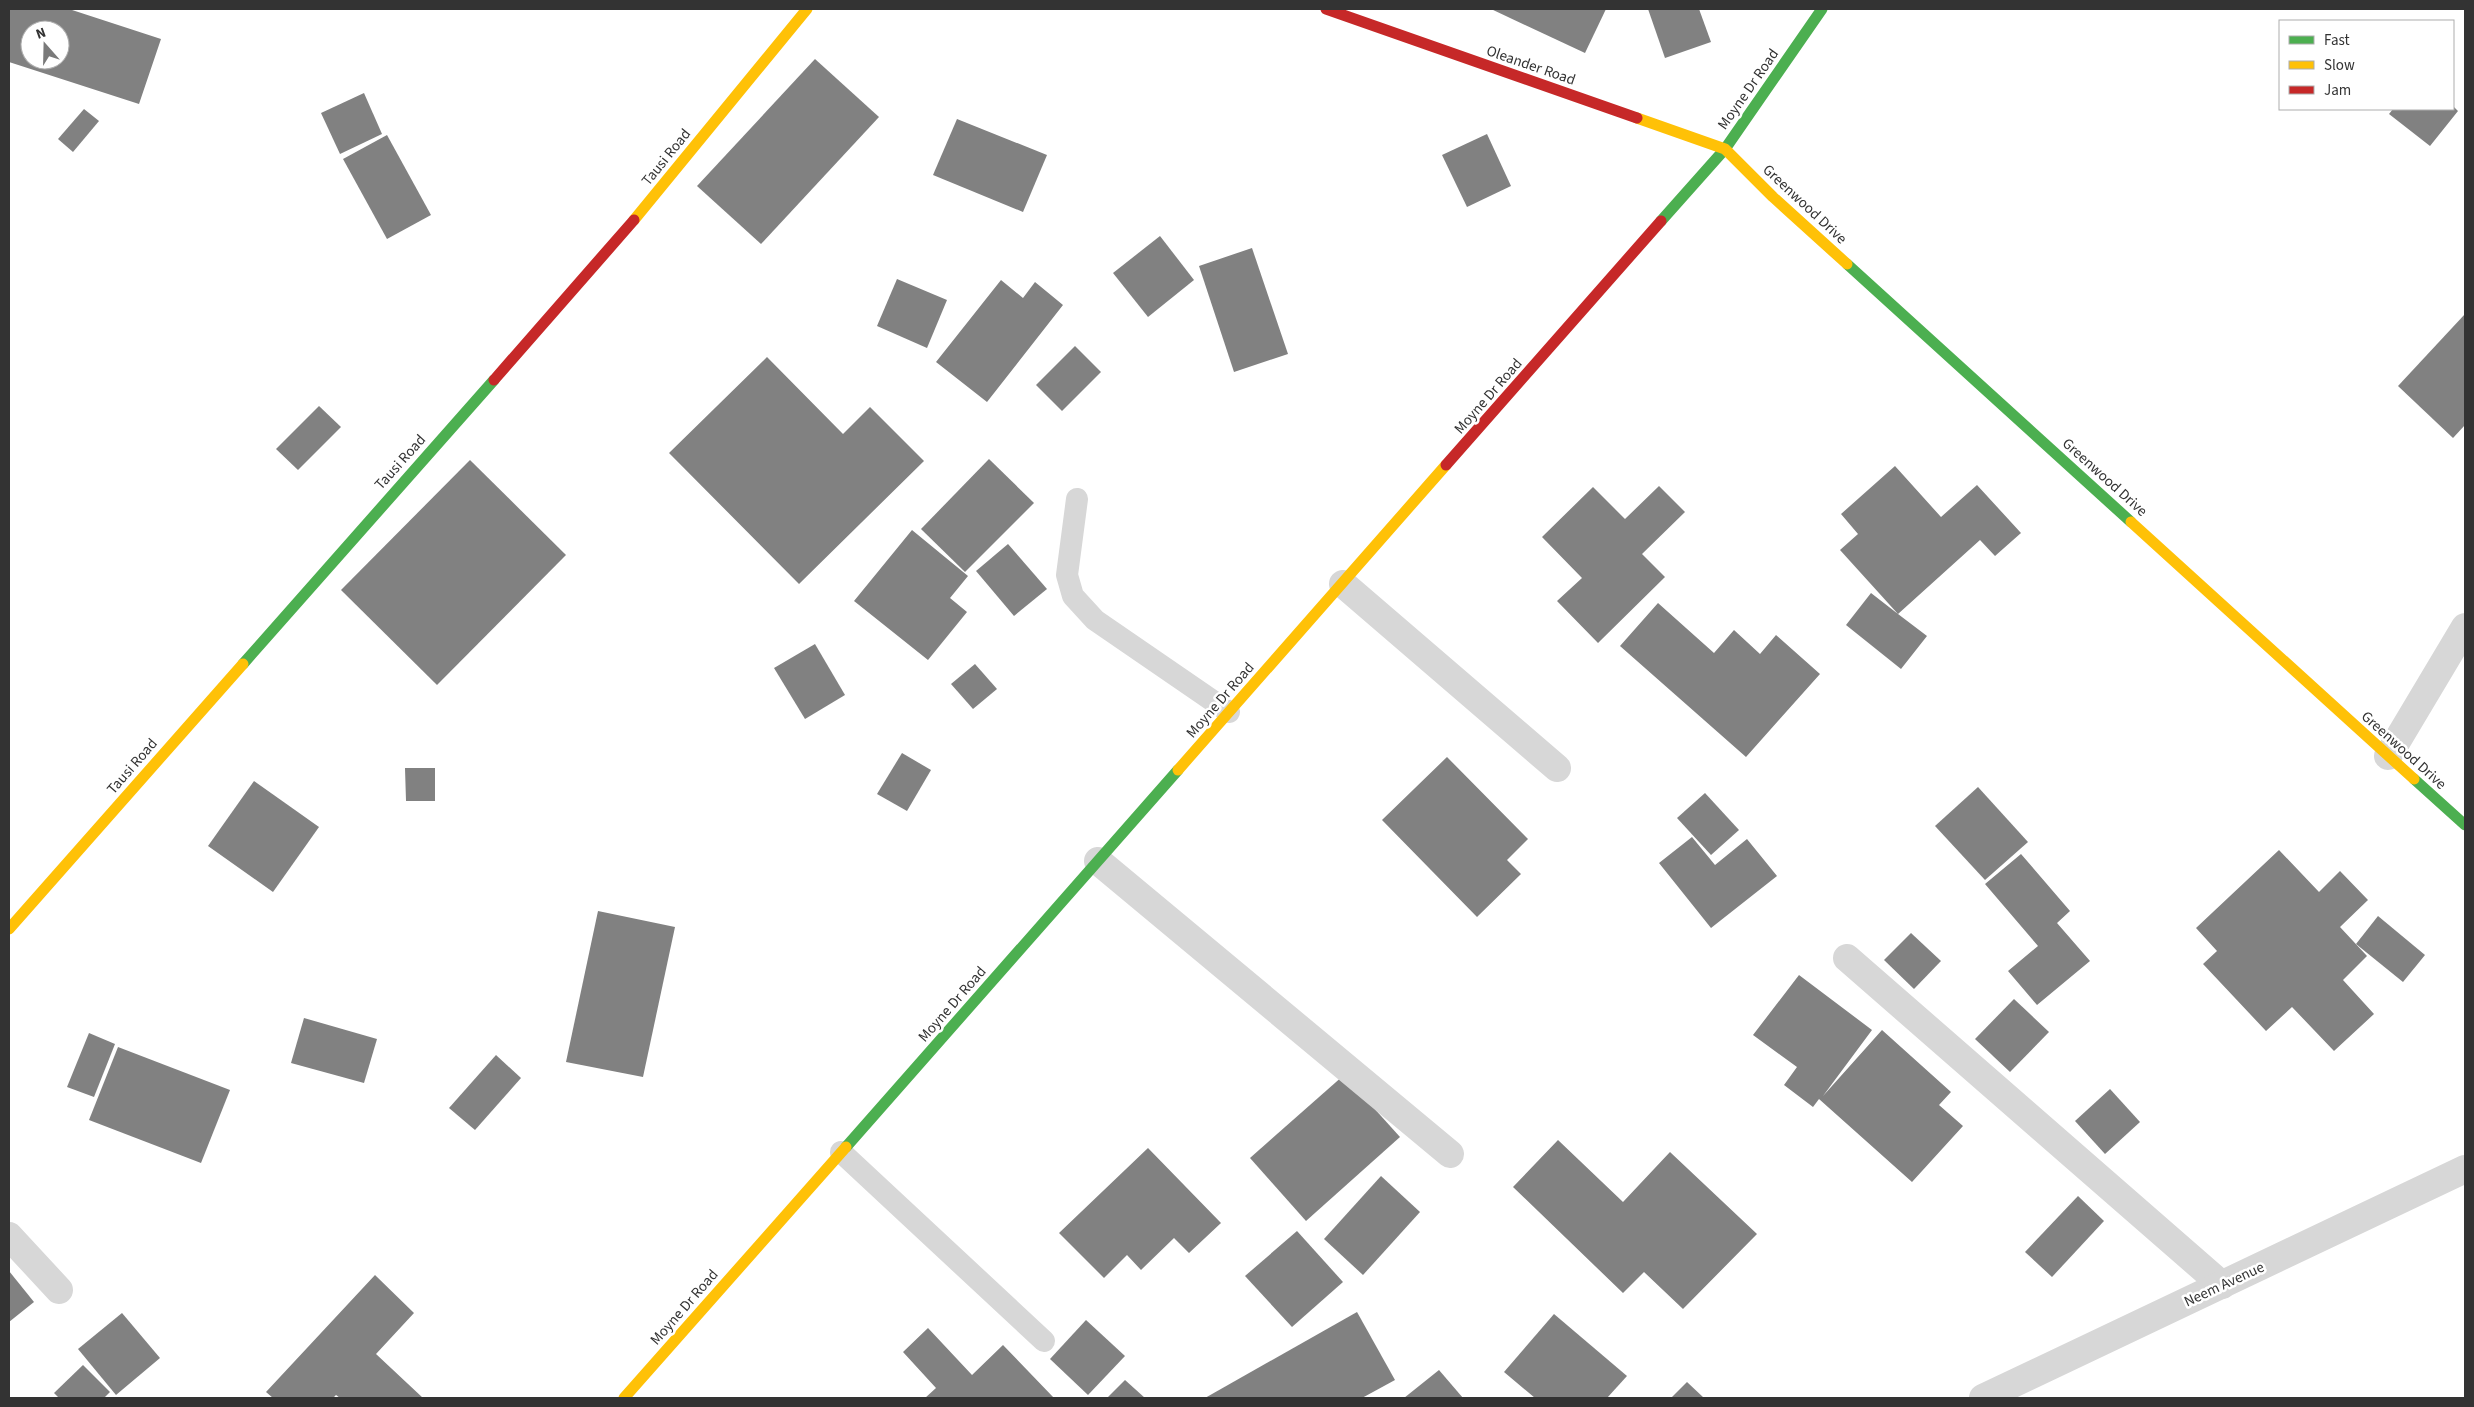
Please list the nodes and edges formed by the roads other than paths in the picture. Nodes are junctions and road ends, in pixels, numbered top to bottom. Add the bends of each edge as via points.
1 (807, 9) edge
2 (1326, 9) edge
3 (1822, 9) edge
4 (1726, 149) junction
5 (1077, 500) dead end
6 (1343, 584) junction
7 (2465, 626) edge
8 (1230, 712) junction
9 (2388, 756) junction
10 (1557, 768) dead end
11 (2465, 825) edge
12 (1098, 861) junction
13 (9, 929) edge
14 (1847, 958) dead end
15 (841, 1152) junction
16 (1450, 1154) dead end
17 (2465, 1169) edge
18 (9, 1236) edge
19 (2222, 1285) junction
20 (59, 1290) dead end
21 (1044, 1341) dead end
22 (624, 1398) edge
23 (1983, 1398) edge

1 - 13 street, Tausi Road via 621,236
2 - 4 street, Oleander Road
3 - 4 street, Moyne Dr Road
4 - 6 street, Moyne Dr Road
4 - 9 street, Greenwood Drive via 1773,197
5 - 8 lane via 1067,575 1073,596 1096,620
6 - 8 street, Moyne Dr Road
6 - 10 street
7 - 9 street
8 - 12 street, Moyne Dr Road
9 - 11 street, Greenwood Drive
12 - 15 street, Moyne Dr Road
12 - 16 street
14 - 19 street
15 - 21 lane
15 - 22 street, Moyne Dr Road
17 - 19 street, Neem Avenue
18 - 20 street
19 - 23 street, Neem Avenue

